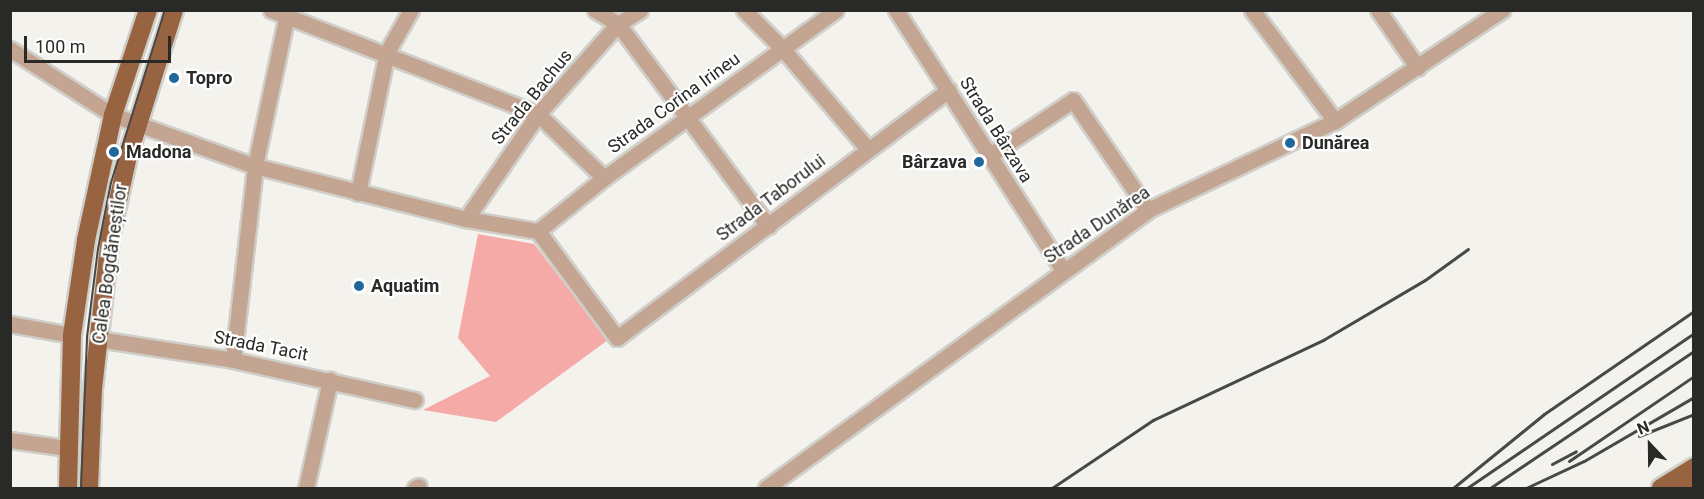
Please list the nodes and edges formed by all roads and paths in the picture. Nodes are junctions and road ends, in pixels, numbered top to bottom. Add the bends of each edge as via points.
1 (148, 10) edge
2 (174, 10) edge
3 (411, 10) edge
4 (595, 10) edge
5 (640, 10) edge
6 (744, 10) edge
7 (836, 10) edge
8 (896, 10) edge
9 (1252, 10) edge
10 (1378, 10) edge
11 (1502, 10) edge
12 (282, 12) edge
13 (618, 24) junction
14 (782, 48) junction
15 (10, 49) edge
16 (387, 52) junction
17 (1418, 68) junction
18 (948, 90) junction
19 (538, 114) junction
20 (113, 116) junction
21 (689, 119) junction
22 (1335, 121) junction
23 (137, 125) junction
24 (868, 149) junction
25 (987, 157) junction
26 (255, 166) junction
27 (604, 178) junction
28 (358, 193) junction
29 (1148, 210) junction
30 (466, 219) junction
31 (768, 225) junction
32 (538, 231) junction
33 (1063, 270) junction
34 (10, 324) edge
35 (72, 335) junction
36 (98, 339) junction
37 (233, 360) junction
38 (330, 380) junction
39 (415, 400) dead end
40 (10, 440) edge
41 (68, 448) junction
42 (1694, 467) edge
43 (1694, 483) edge
44 (68, 489) edge
45 (89, 489) edge
46 (306, 489) edge
47 (766, 489) edge
48 (1661, 489) edge
49 (1685, 489) edge

1 - 20 main road, Calea Bogdăneștilor
2 - 23 main road, Calea Bogdăneștilor
3 - 16 street
4 - 13 street
5 - 13 street, Strada Bachus
6 - 14 street
7 - 14 street, Strada Corina Irineu
8 - 18 street, Strada Bârzava
9 - 22 street
10 - 17 street
11 - 17 street, Strada Dunărea
12 - 16 street
12 - 26 street
13 - 19 street, Strada Bachus
13 - 21 street
14 - 21 street, Strada Corina Irineu
14 - 24 street
15 - 20 street
16 - 19 street
16 - 28 street
17 - 22 street, Strada Dunărea
18 - 24 street, Strada Taborului
18 - 25 street, Strada Bârzava
19 - 27 street
19 - 30 street, Strada Bachus
20 - 23 street
20 - 35 main road, Calea Bogdăneștilor via 93,202
21 - 27 street, Strada Corina Irineu
21 - 31 street
22 - 29 street, Strada Dunărea
23 - 26 street
23 - 36 main road, Calea Bogdăneștilor via 118,192
24 - 31 street, Strada Taborului
25 - 29 street via 1073,100
25 - 33 street, Strada Bârzava
26 - 28 street
26 - 37 street
27 - 32 street, Strada Corina Irineu
28 - 30 street
29 - 33 street, Strada Dunărea
30 - 32 street
31 - 32 street, Strada Taborului via 618,338
33 - 47 street, Strada Dunărea
34 - 35 street
35 - 41 main road, Calea Bogdăneștilor
36 - 37 street, Strada Tacit
36 - 45 main road, Calea Bogdăneștilor
37 - 38 street, Strada Tacit
38 - 39 street, Strada Tacit
38 - 46 street
40 - 41 street
41 - 44 main road, Calea Bogdăneștilor
42 - 48 main road
43 - 49 main road

